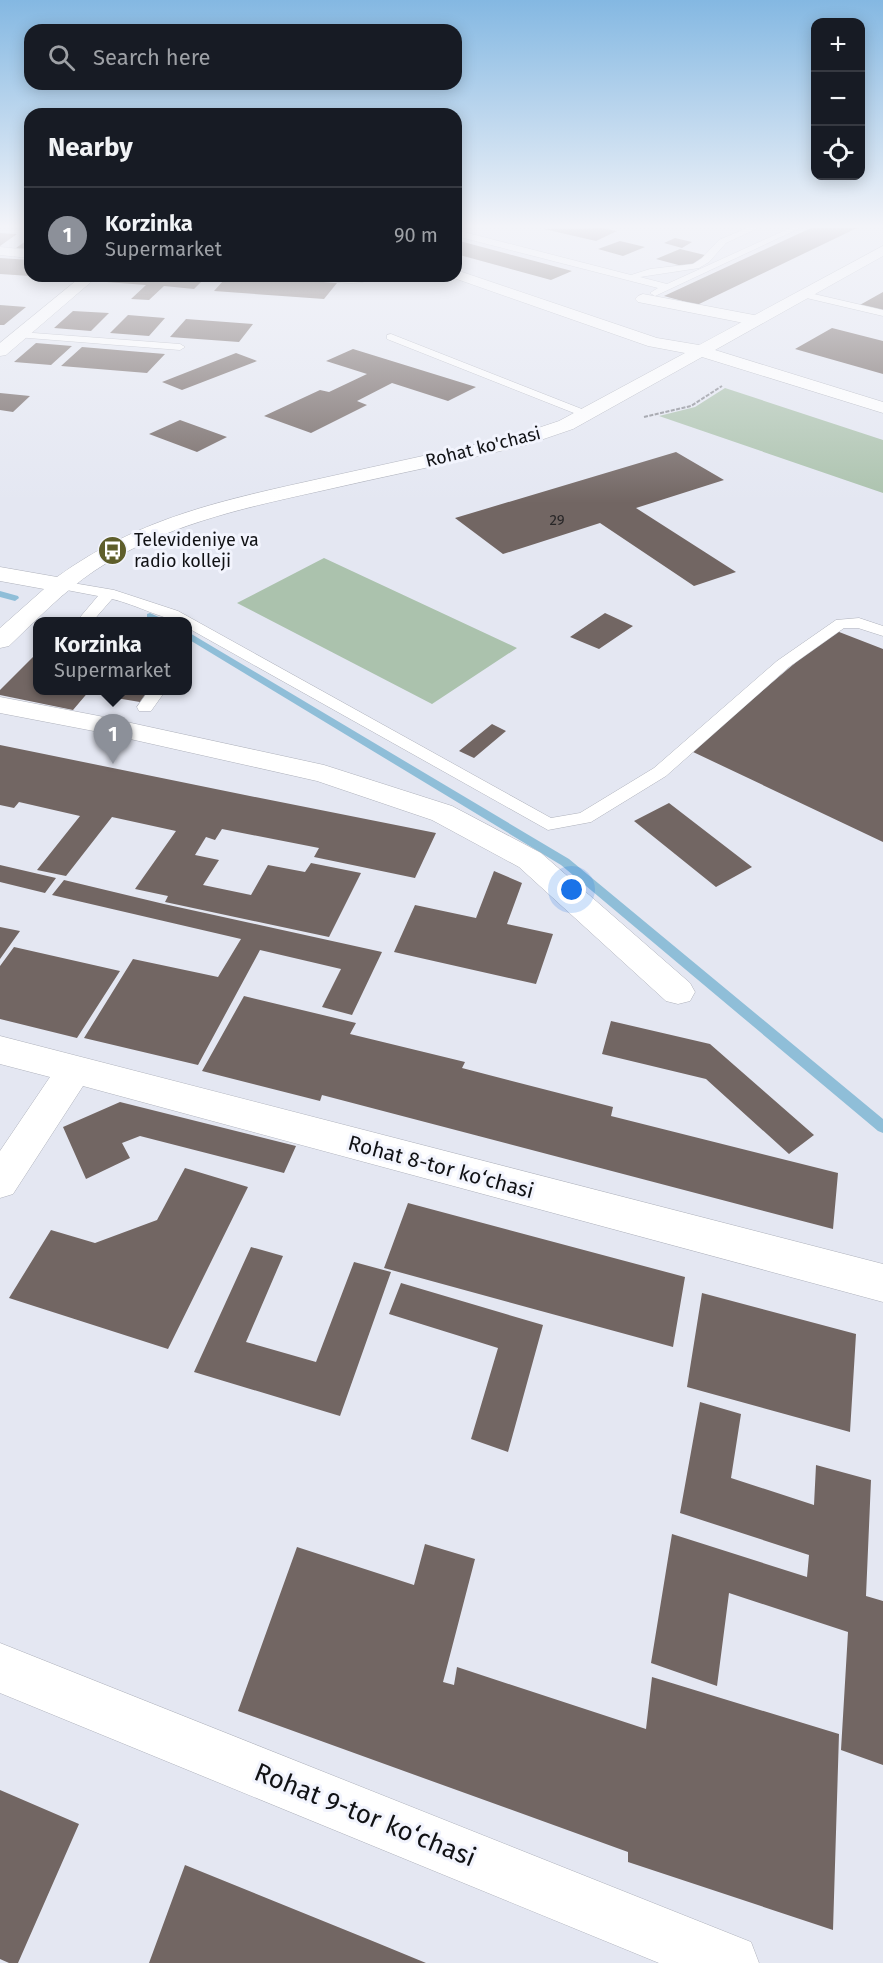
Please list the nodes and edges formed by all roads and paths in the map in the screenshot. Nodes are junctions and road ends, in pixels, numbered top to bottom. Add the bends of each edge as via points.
1 (39, 320) edge
2 (589, 320) edge
3 (753, 320) edge
4 (0, 334) edge
5 (20, 335) junction
6 (392, 337) dead end
7 (654, 342) junction
8 (180, 347) dead end
9 (699, 350) junction
10 (0, 351) edge
11 (681, 360) junction
12 (883, 408) edge
13 (588, 415) junction
14 (883, 422) edge
15 (0, 574) edge
16 (60, 585) junction
17 (109, 593) junction
18 (87, 617) edge
19 (177, 617) edge
20 (192, 624) edge
21 (883, 631) edge
22 (0, 641) edge
23 (154, 695) edge
24 (0, 705) edge
25 (145, 707) dead end
26 (678, 992) dead end
27 (0, 1050) edge
28 (74, 1070) junction
29 (0, 1182) edge
30 (883, 1283) edge
31 (0, 1668) edge
32 (730, 1963) edge

1 - 5 street
2 - 7 street
3 - 9 street, Rohat ko'chasi
4 - 5 street
5 - 8 lane
5 - 10 street
6 - 13 lane
7 - 9 street
7 - 11 street
9 - 11 street, Rohat ko'chasi
9 - 12 street
11 - 13 street, Rohat ko'chasi
11 - 14 street
13 - 16 street, Rohat ko'chasi via 519,441 200,514 141,536
15 - 16 street
16 - 17 lane
16 - 22 street, Rohat ko'chasi
17 - 18 lane
17 - 19 lane via 135,598
20 - 21 lane via 548,824 585,818 660,772 783,664 841,623 859,623
23 - 25 lane
24 - 26 street via 324,774 442,813 530,860
27 - 28 street, Rohat 8-tor ko‘chasi
28 - 29 street
28 - 30 street, Rohat 8-tor ko‘chasi
31 - 32 street, Rohat 9-tor ko‘chasi

